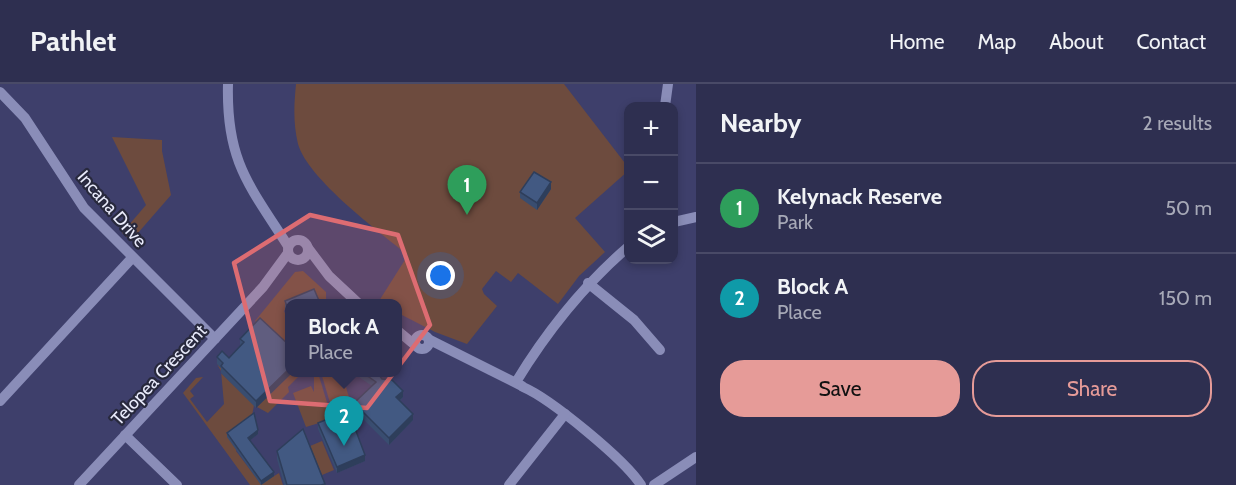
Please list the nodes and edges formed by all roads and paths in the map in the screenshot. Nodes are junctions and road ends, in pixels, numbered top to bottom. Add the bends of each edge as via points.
1 (228, 84) edge
2 (668, 84) edge
3 (0, 92) edge
4 (666, 102) edge
5 (696, 217) edge
6 (678, 221) edge
7 (624, 251) edge
8 (294, 252) junction
9 (132, 258) junction
10 (329, 276) junction
11 (588, 283) junction
12 (355, 299) edge
13 (402, 333) edge
14 (217, 337) junction
15 (660, 350) dead end
16 (520, 385) junction
17 (0, 401) edge
18 (562, 412) junction
19 (125, 435) junction
20 (696, 457) edge
21 (670, 475) junction
22 (79, 485) edge
23 (177, 485) edge
24 (509, 485) edge
25 (638, 485) edge
26 (654, 485) edge
27 (661, 485) edge

1 - 8 street via 228,119 235,156 250,190
2 - 4 street
3 - 9 street, Incana Drive via 25,118 77,200
5 - 6 street
7 - 11 street
8 - 10 street
8 - 10 street, Telopea Crescent via 307,254 308,248
8 - 14 street, Telopea Crescent
9 - 14 street, Incana Drive
9 - 17 street
10 - 12 street
11 - 15 street via 634,320
11 - 16 street via 534,357
13 - 16 street
14 - 19 street, Telopea Crescent
16 - 18 street via 544,404
18 - 24 street
18 - 25 street
19 - 22 street, Telopea Crescent
19 - 23 street
20 - 21 street
21 - 26 street
21 - 27 street

